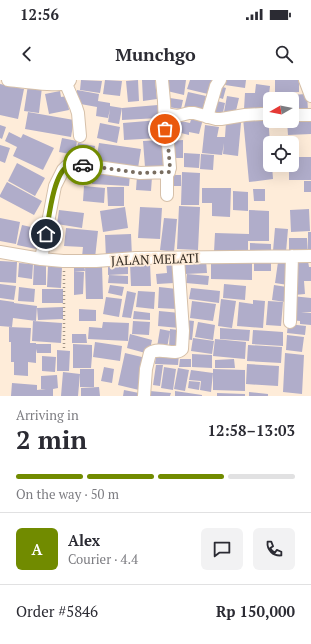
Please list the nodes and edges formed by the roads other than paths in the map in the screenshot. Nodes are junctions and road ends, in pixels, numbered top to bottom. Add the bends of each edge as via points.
1 (8, 80) edge
2 (162, 80) edge
3 (220, 80) edge
4 (306, 80) edge
5 (66, 83) edge
6 (311, 96) edge
7 (165, 114) junction
8 (263, 114) edge
9 (299, 115) edge
10 (311, 115) edge
11 (207, 117) junction
12 (80, 136) dead end
13 (169, 172) junction
14 (167, 195) dead end
15 (0, 252) edge
16 (292, 256) junction
17 (311, 256) edge
18 (178, 258) junction
19 (41, 259) junction
20 (290, 322) dead end
21 (144, 396) edge

1 - 5 street
2 - 7 street
3 - 11 street
4 - 6 street
5 - 12 street via 78,113
7 - 11 street via 180,116 194,113
7 - 13 street
8 - 11 street via 221,119
9 - 10 street
13 - 14 street
13 - 19 street via 140,173 76,164 67,166 55,186
15 - 19 street, JALAN MELATI
16 - 17 street, JALAN MELATI
16 - 18 street, JALAN MELATI
16 - 20 street
18 - 19 street, JALAN MELATI via 96,261
18 - 21 street via 182,302 182,349 178,352 155,350 150,353

